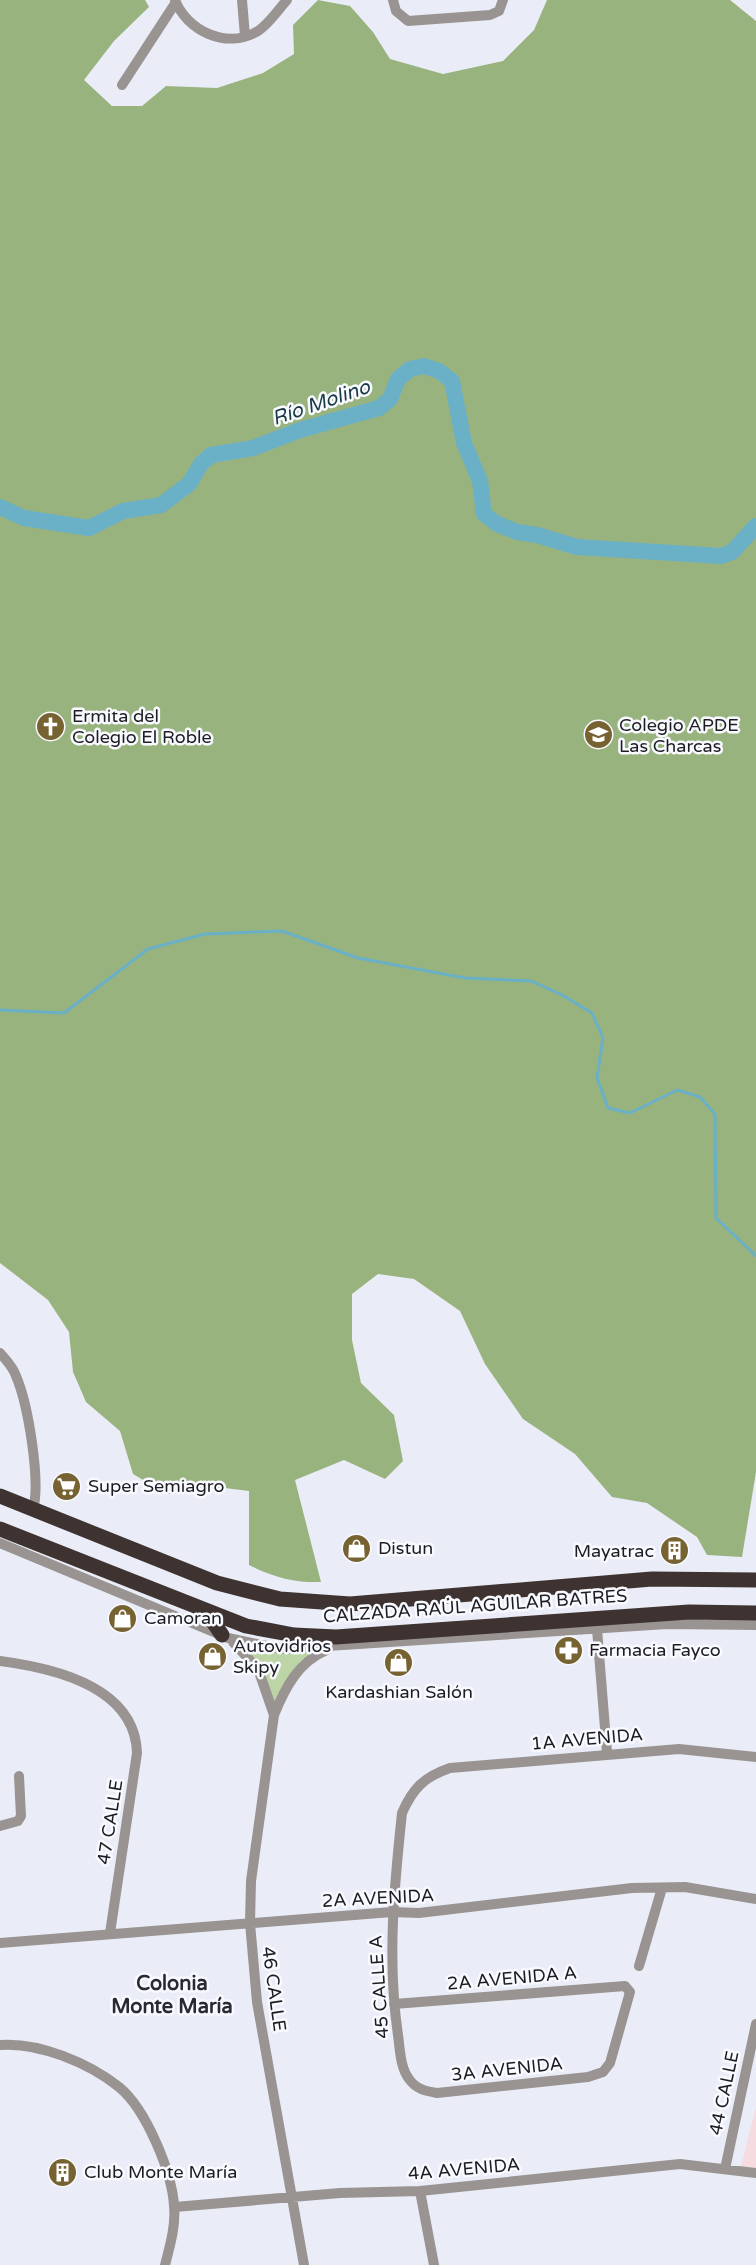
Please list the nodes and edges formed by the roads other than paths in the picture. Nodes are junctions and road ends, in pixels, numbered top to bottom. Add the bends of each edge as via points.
1 (242, 0) edge
2 (287, 0) edge
3 (393, 0) edge
4 (176, 1) edge
5 (501, 5) edge
6 (245, 36) junction
7 (122, 85) dead end
8 (0, 1353) edge
9 (0, 1496) edge
10 (33, 1510) junction
11 (0, 1529) edge
12 (0, 1542) edge
13 (756, 1580) edge
14 (207, 1613) junction
15 (756, 1613) edge
16 (756, 1625) edge
17 (597, 1629) junction
18 (225, 1636) junction
19 (335, 1647) junction
20 (0, 1661) edge
21 (274, 1716) junction
22 (607, 1753) junction
23 (756, 1757) edge
24 (19, 1776) dead end
25 (423, 1780) joint
26 (0, 1826) edge
27 (662, 1888) junction
28 (756, 1899) edge
29 (392, 1912) junction
30 (250, 1923) junction
31 (110, 1933) junction
32 (0, 1943) edge
33 (639, 1966) dead end
34 (394, 2004) junction
35 (756, 2024) edge
36 (0, 2045) edge
37 (603, 2072) joint
38 (416, 2087) joint
39 (725, 2169) junction
40 (756, 2173) edge
41 (420, 2191) junction
42 (294, 2198) junction
43 (175, 2207) junction
44 (165, 2265) edge
45 (304, 2265) edge
46 (434, 2265) edge

1 - 6 street
2 - 6 street via 262,27
3 - 5 street via 396,11 408,21 490,15
4 - 6 street via 187,22 218,36
4 - 7 street
8 - 10 street via 16,1376 21,1393 37,1494
9 - 10 highway, CALZADA RAÚL AGUILAR BATRES
10 - 13 highway, CALZADA RAÚL AGUILAR BATRES via 217,1583 296,1601 350,1604 652,1579
11 - 14 highway, CALZADA RAÚL AGUILAR BATRES
12 - 18 street
14 - 15 highway, CALZADA RAÚL AGUILAR BATRES via 246,1626 294,1635 336,1637 689,1612
14 - 18 highway
16 - 17 street via 700,1622
17 - 19 street
17 - 22 street
18 - 19 street via 281,1649
18 - 21 street, 46 CALLE via 258,1669
19 - 21 street, 46 CALLE via 315,1655 299,1669
20 - 31 street, 47 CALLE via 46,1670 86,1684 106,1695 128,1716 137,1752
21 - 30 street, 46 CALLE via 254,1859
22 - 23 street, 1A AVENIDA via 688,1749
22 - 25 street, 1A AVENIDA via 450,1768
24 - 26 street via 21,1816 18,1821
25 - 29 street, 45 CALLE A via 402,1814
27 - 28 street, 2A AVENIDA via 713,1890
27 - 29 street, 2A AVENIDA via 632,1888 418,1913
27 - 33 street
29 - 30 street, 2A AVENIDA
29 - 34 street, 45 CALLE A
30 - 31 street, 2A AVENIDA
30 - 42 street, 46 CALLE via 258,2002
31 - 32 street, 2A AVENIDA
34 - 37 street, 2A AVENIDA A via 619,1984 630,1992 610,2063
34 - 38 street, 45 CALLE A via 402,2066
35 - 39 street, 44 CALLE
36 - 43 street via 47,2051 120,2088 142,2115 165,2166
37 - 38 street, 3A AVENIDA via 588,2077 437,2093
39 - 40 street, 4A AVENIDA
39 - 41 street, 4A AVENIDA via 680,2164
41 - 42 street, 4A AVENIDA
41 - 46 street
42 - 43 street, 4A AVENIDA
42 - 45 street, 46 CALLE
43 - 44 street

